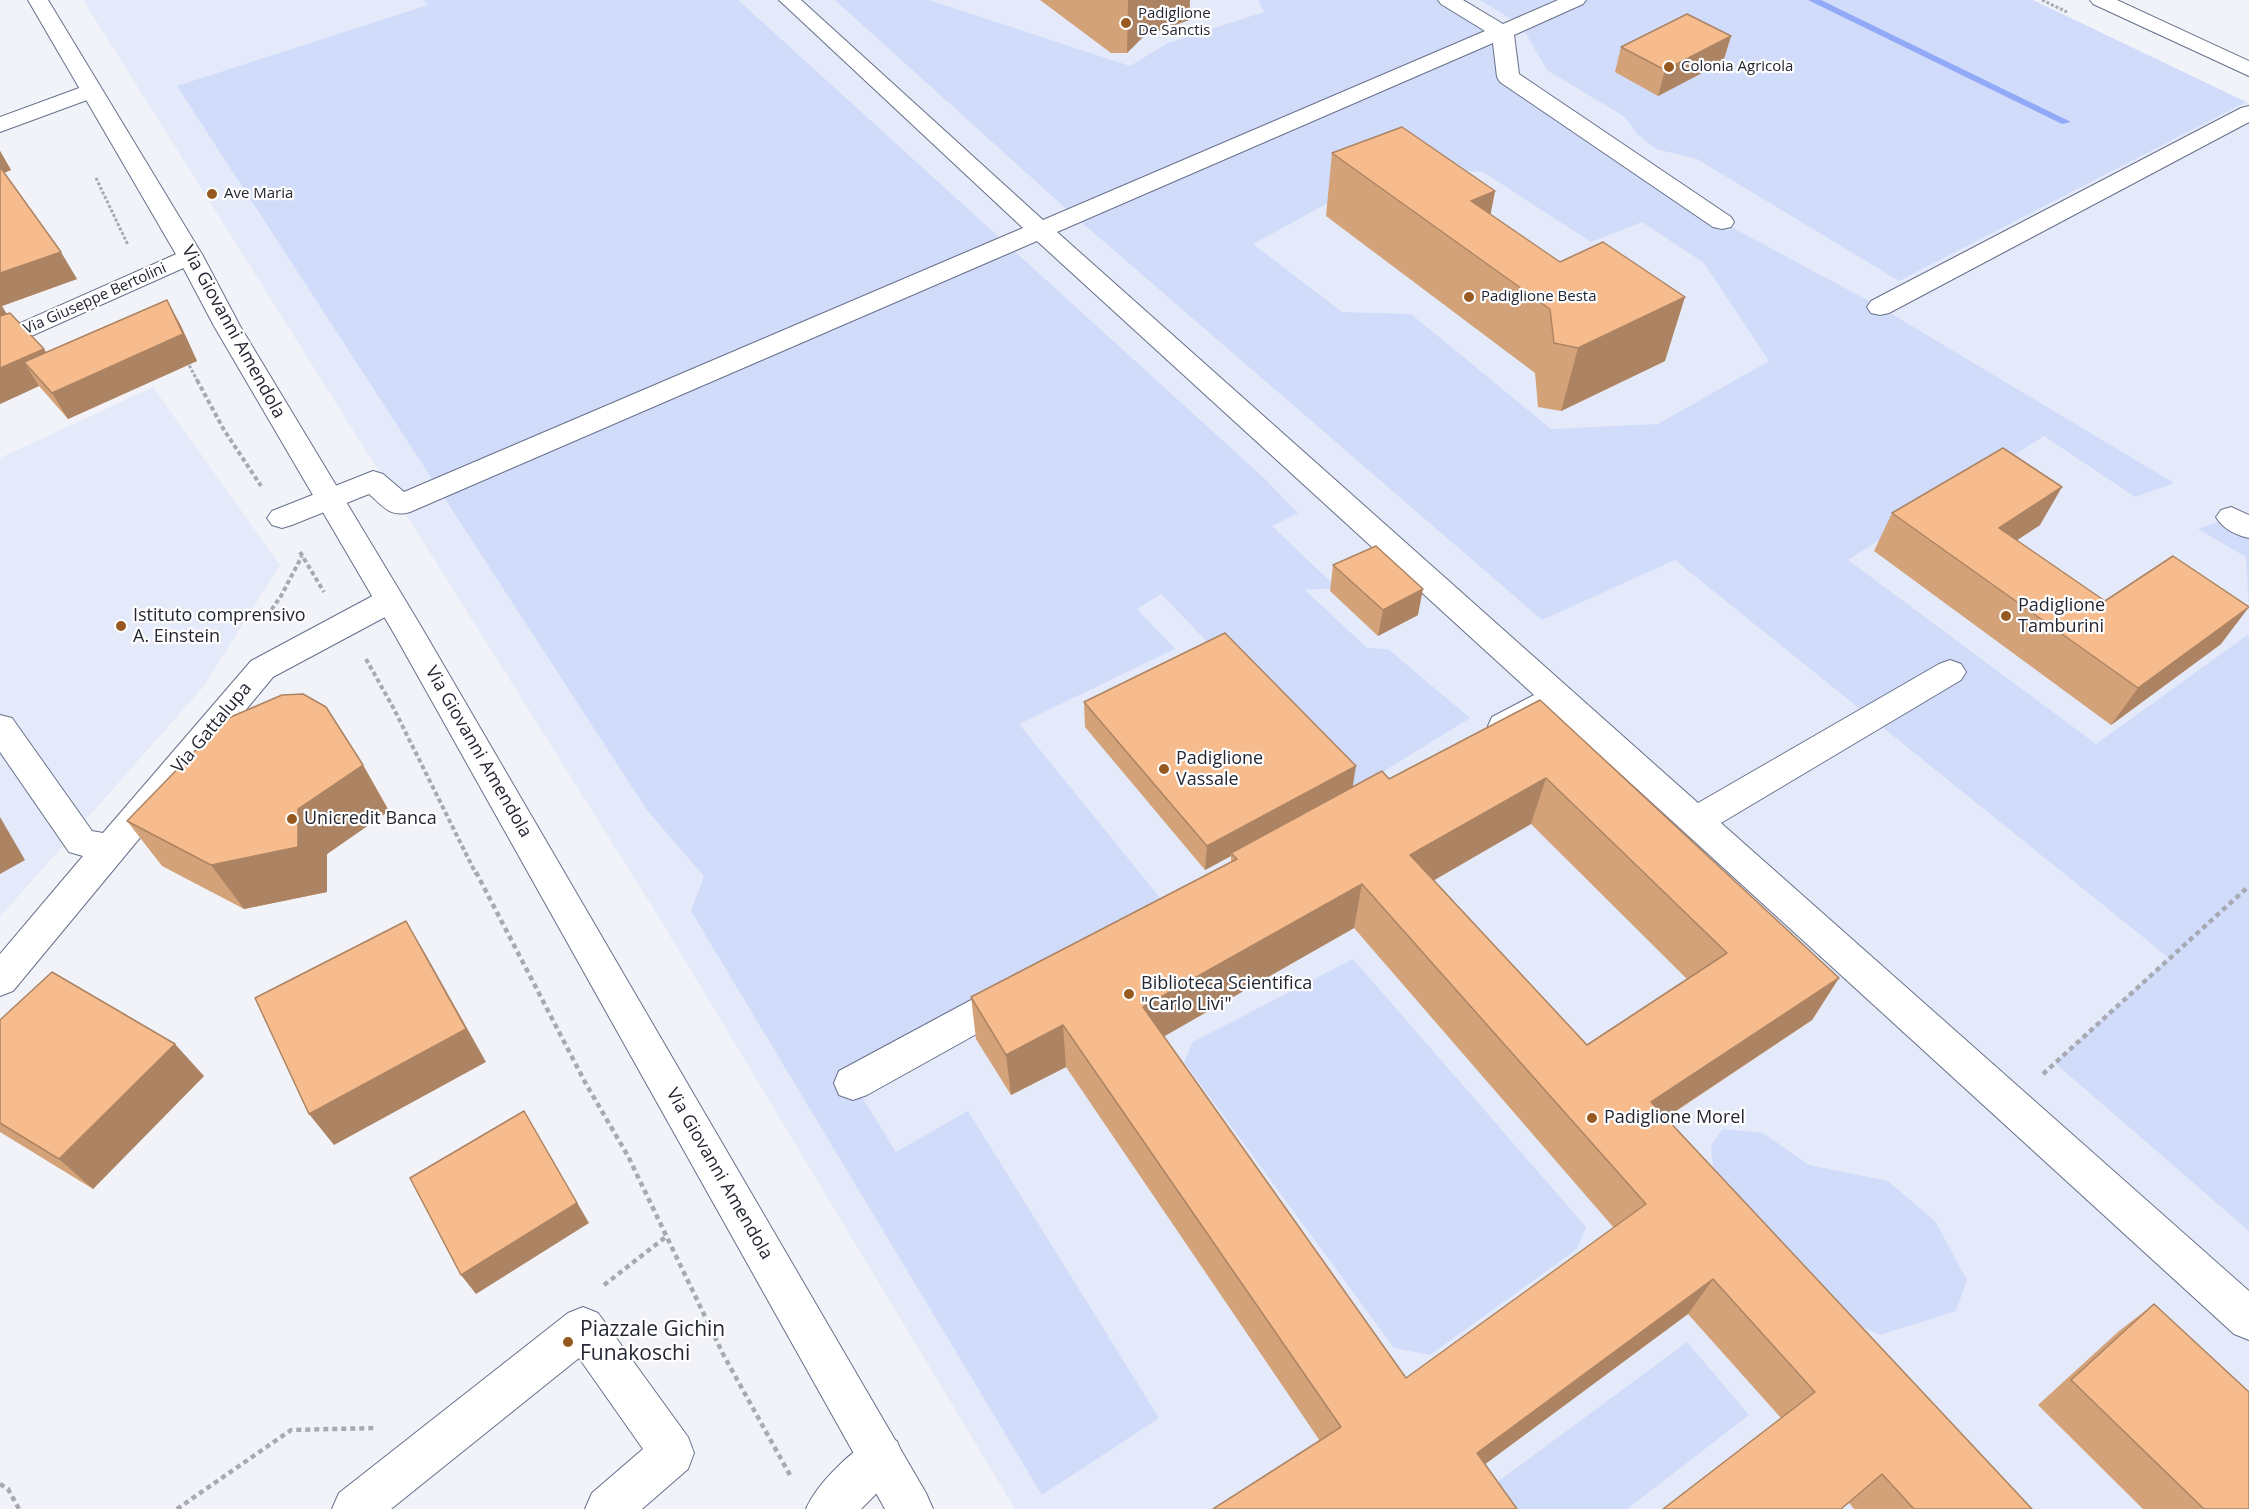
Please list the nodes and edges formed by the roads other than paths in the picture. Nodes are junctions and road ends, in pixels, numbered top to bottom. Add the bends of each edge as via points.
1 (38, 0) edge
2 (789, 0) edge
3 (1448, 0) edge
4 (1576, 0) edge
5 (2100, 0) edge
6 (1503, 33) junction
7 (2249, 69) edge
8 (90, 91) junction
9 (2249, 113) edge
10 (0, 125) edge
11 (1722, 222) dead end
12 (1039, 229) junction
13 (190, 256) junction
14 (1880, 307) dead end
15 (0, 342) edge
16 (329, 500) junction
17 (282, 518) dead end
18 (389, 601) junction
19 (1950, 672) dead end
20 (1557, 697) junction
21 (0, 728) edge
22 (1470, 744) edge
23 (1696, 821) junction
24 (110, 849) junction
25 (0, 980) edge
26 (1037, 982) edge
27 (853, 1083) dead end
28 (2249, 1319) edge
29 (880, 1457) junction
30 (355, 1509) edge
31 (608, 1509) edge
32 (829, 1509) edge
33 (910, 1509) edge

1 - 8 street, Via Giovanni Amendola
2 - 12 street
3 - 6 street
4 - 6 street
5 - 7 street
6 - 11 street via 1508,76
6 - 12 street
8 - 10 street
8 - 13 street, Via Giovanni Amendola
9 - 14 street
12 - 16 street via 399,505 373,481
12 - 20 street
13 - 15 street, Via Giuseppe Bertolini
13 - 16 street, Via Giovanni Amendola
16 - 17 street
16 - 18 street, Via Giovanni Amendola
18 - 24 street, Via Gattalupa via 262,669
18 - 29 street, Via Giovanni Amendola
19 - 23 street
20 - 22 street
20 - 23 street
21 - 24 street via 81,842
23 - 28 street
24 - 25 street, Via Gattalupa
26 - 27 street
29 - 32 street
29 - 33 street, Via Giovanni Amendola
30 - 31 street via 583,1328 672,1453

